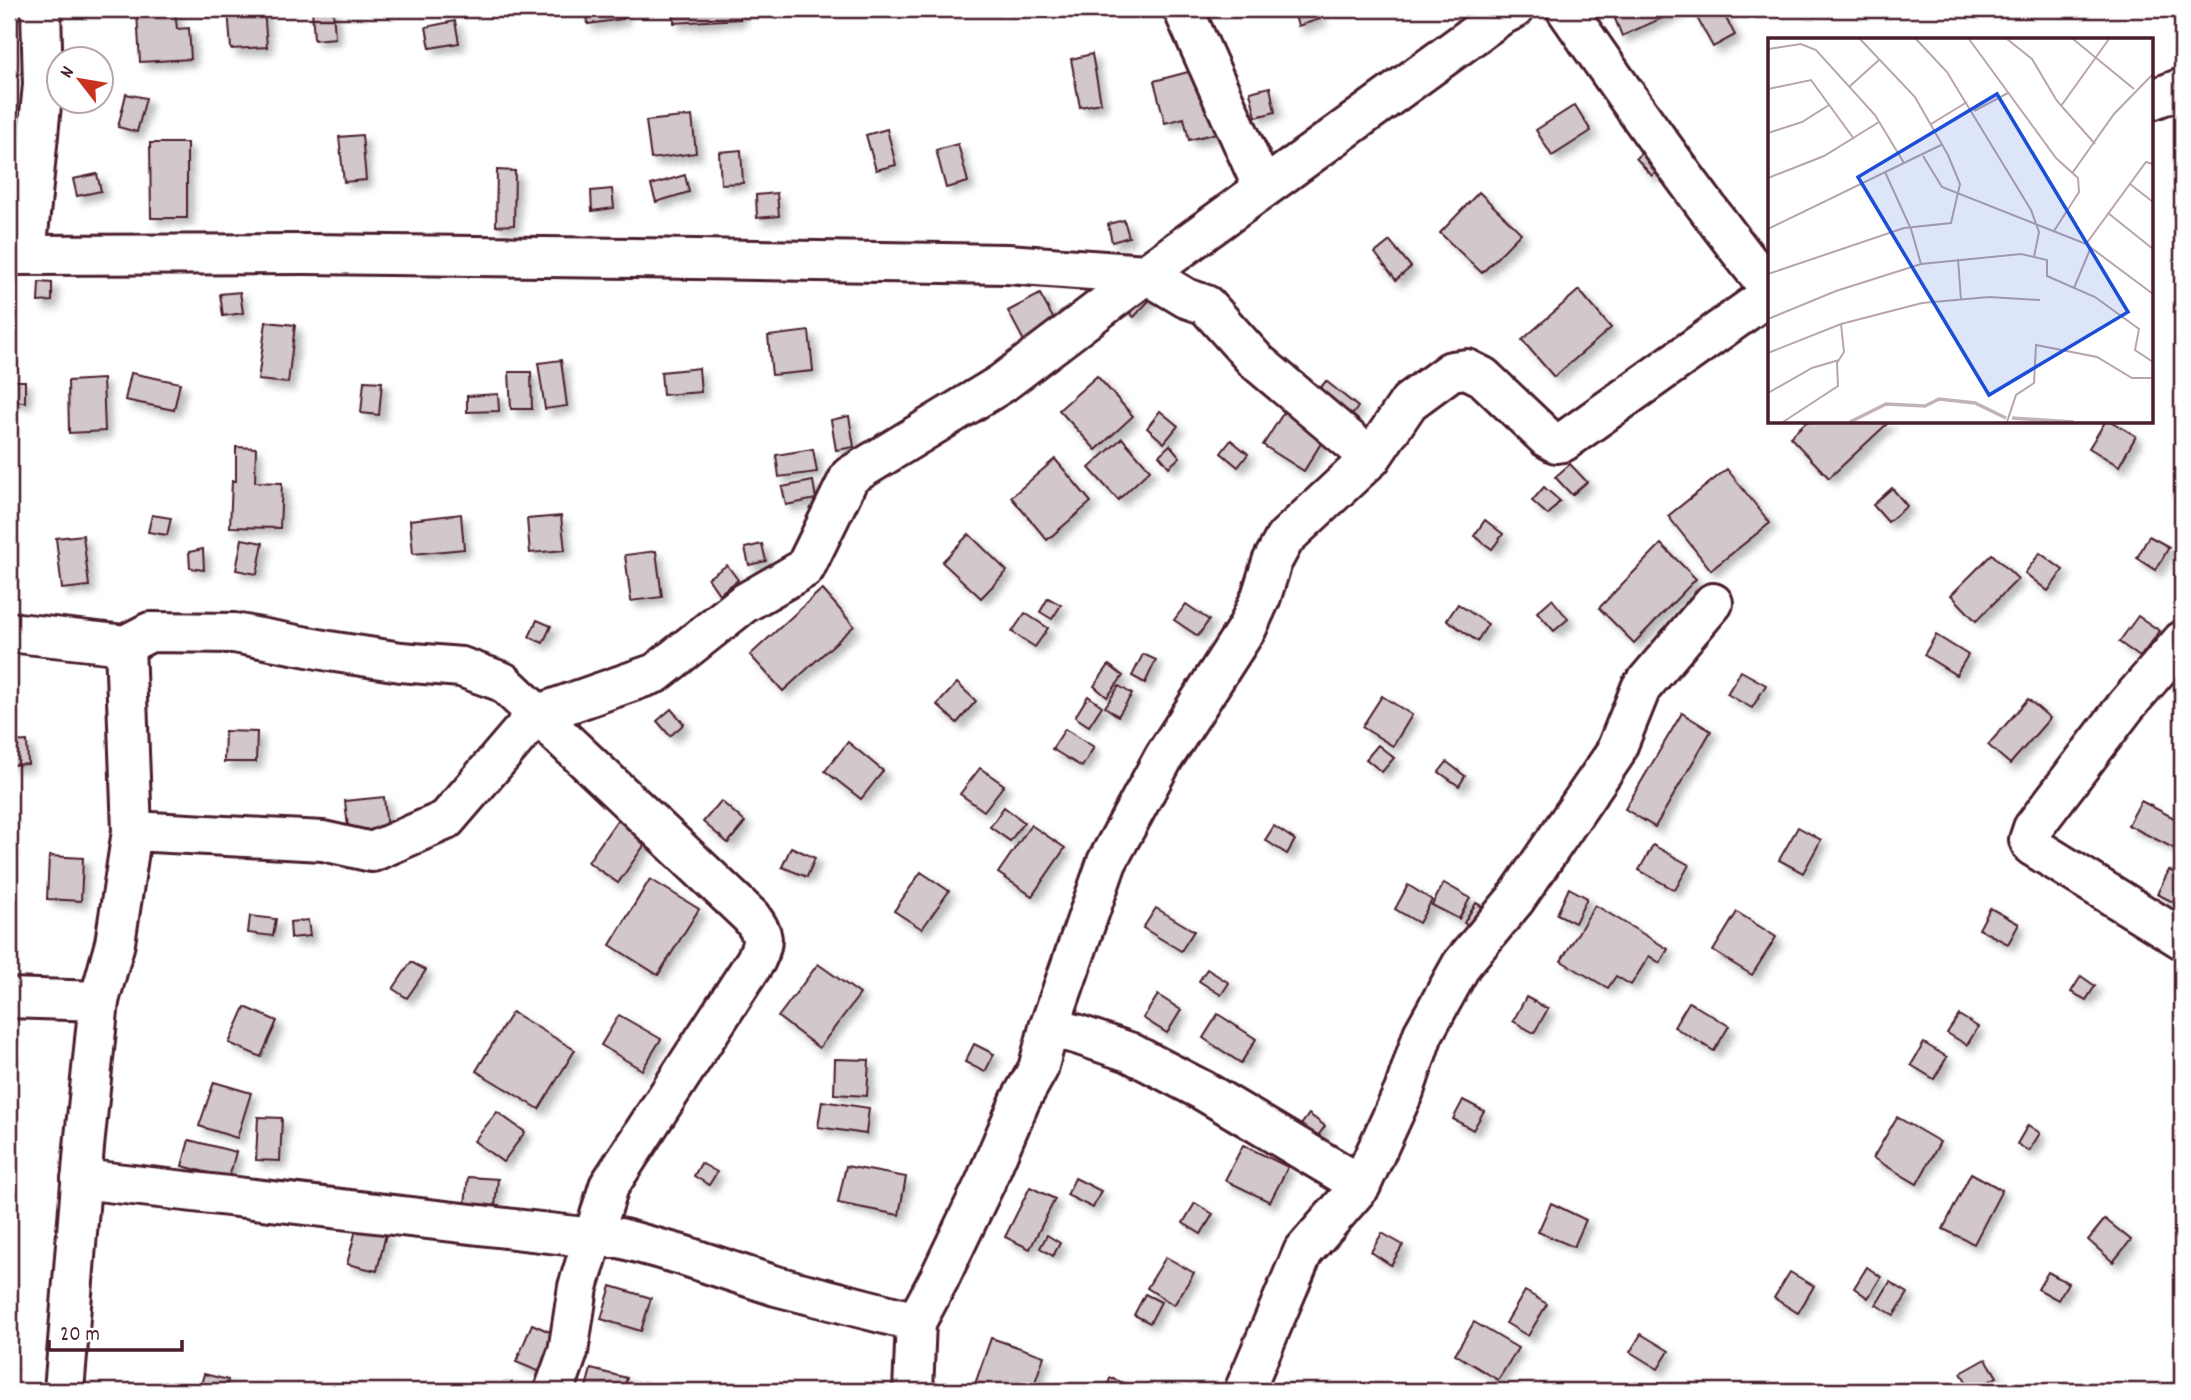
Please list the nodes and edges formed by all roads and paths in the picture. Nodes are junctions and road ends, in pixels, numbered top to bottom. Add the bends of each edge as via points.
1 (41, 9) edge
2 (1183, 9) edge
3 (1566, 9) edge
4 (1504, 11) edge
5 (2182, 88) edge
6 (2152, 100) edge
7 (1263, 188) junction
8 (17, 254) edge
9 (1146, 274) junction
10 (1768, 287) edge
11 (1768, 296) edge
12 (1371, 458) junction
13 (1713, 603) dead end
14 (9, 632) edge
15 (2182, 641) edge
16 (125, 645) junction
17 (536, 715) junction
18 (132, 831) junction
19 (2182, 939) edge
20 (9, 998) edge
21 (99, 1001) junction
22 (1049, 1028) junction
23 (81, 1179) junction
24 (1362, 1185) junction
25 (593, 1238) junction
26 (916, 1322) junction
27 (64, 1391) edge
28 (554, 1391) edge
29 (914, 1391) edge
30 (1244, 1391) edge

1 - 8 street via 43,85
2 - 7 street
3 - 10 street via 1640,117
4 - 7 street
5 - 6 street
7 - 9 street
8 - 9 street via 1007,264
9 - 12 street via 1206,305 1255,361
9 - 17 street via 1001,384 850,476 805,568 743,604 656,673
11 - 12 street via 1563,442 1547,438 1483,377 1467,369 1451,371 1409,402
12 - 22 street via 1285,538 1247,628 1164,757 1107,862
13 - 24 street via 1641,688 1614,755 1515,900 1462,964 1423,1034 1405,1091
14 - 16 street
15 - 19 street via 2126,706 2033,828 2029,840
16 - 17 street via 150,632 234,633 401,662 461,667 503,682
16 - 18 street
17 - 18 street via 446,820 372,852 323,841
17 - 25 street via 635,805 761,932 756,960 610,1186
18 - 21 street via 115,943
20 - 21 street
21 - 23 street
22 - 24 street via 1129,1052
22 - 26 street via 1038,1069
23 - 25 street
23 - 27 street
24 - 30 street via 1303,1252
25 - 26 street via 620,1238 776,1286
25 - 28 street via 578,1287 568,1352
26 - 29 street

